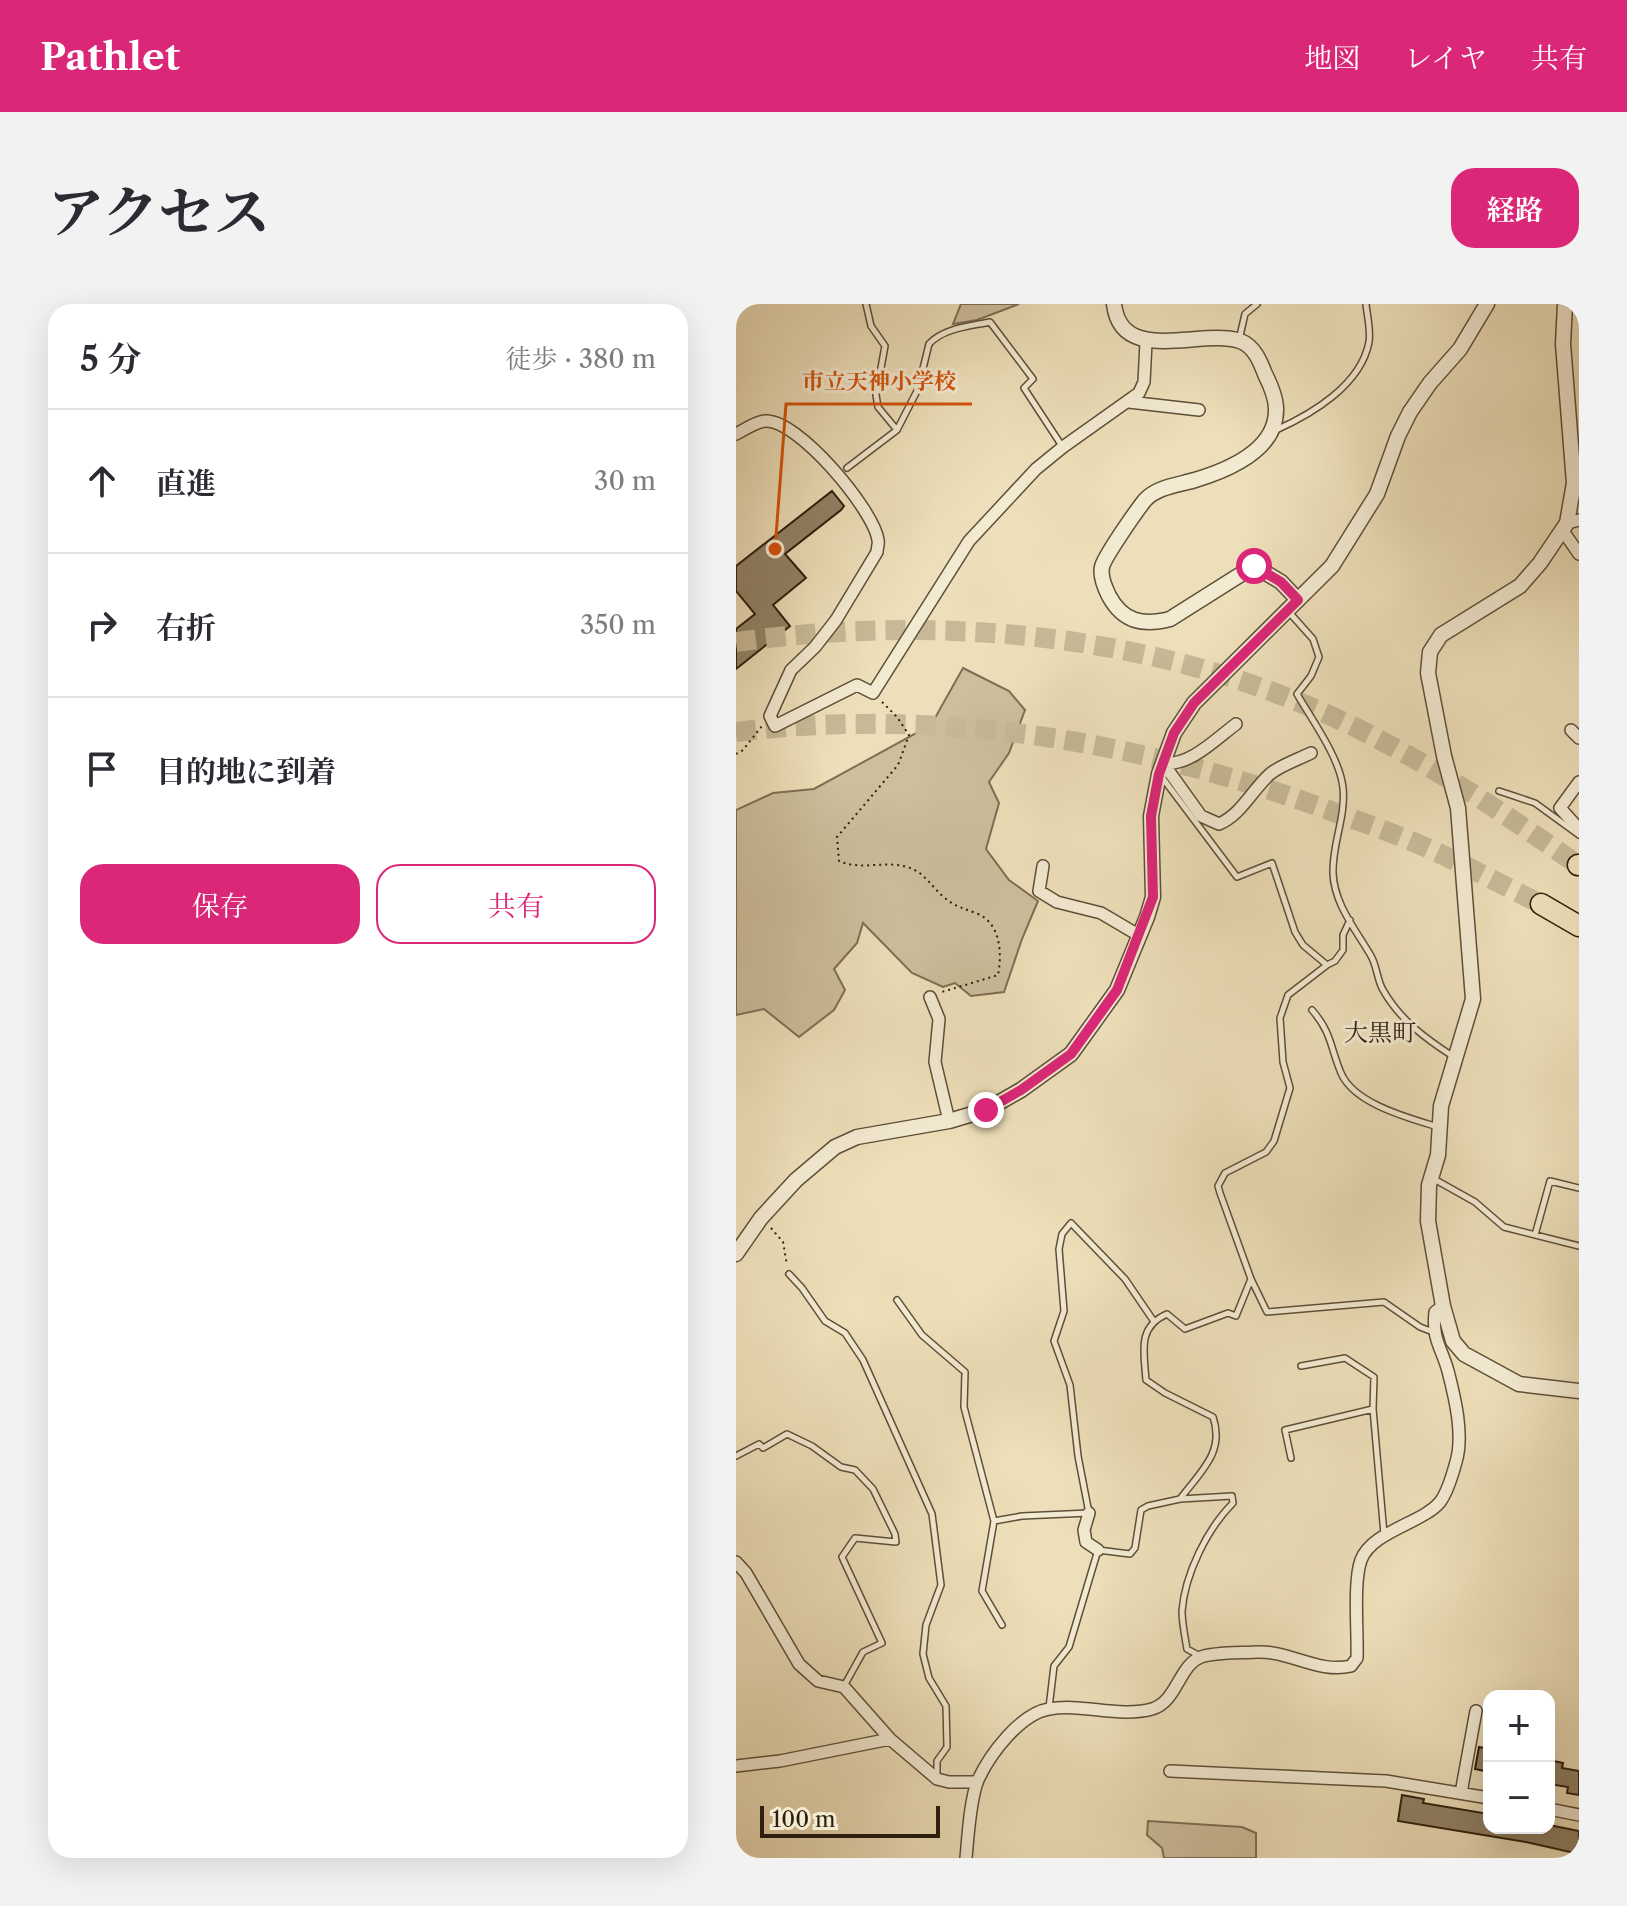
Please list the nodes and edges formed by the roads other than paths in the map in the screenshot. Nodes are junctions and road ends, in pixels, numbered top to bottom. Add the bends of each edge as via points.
1 (866, 304) edge
2 (1114, 304) edge
3 (1257, 304) edge
4 (1366, 304) edge
5 (1487, 304) edge
6 (1565, 304) edge
7 (1239, 341) junction
8 (1146, 342) junction
9 (1129, 402) junction
10 (1199, 410) dead end
11 (897, 430) junction
12 (1271, 432) junction
13 (736, 434) edge
14 (1063, 447) junction
15 (847, 468) dead end
16 (1570, 525) edge
17 (1579, 554) edge
18 (1293, 605) junction
19 (1236, 724) dead end
20 (1311, 753) dead end
21 (1161, 768) junction
22 (1579, 782) edge
23 (1499, 791) dead end
24 (1579, 829) edge
25 (1579, 835) edge
26 (1043, 866) dead end
27 (1541, 904) tunnel mouth
28 (1350, 920) junction
29 (1579, 926) edge
30 (1140, 936) junction
31 (1327, 965) junction
32 (930, 997) road end
33 (1312, 1010) dead end
34 (1455, 1057) junction
35 (949, 1121) junction
36 (1439, 1128) junction
37 (1432, 1178) junction
38 (1579, 1188) edge
39 (1535, 1235) junction
40 (1579, 1246) edge
41 (736, 1254) edge
42 (789, 1274) road end
43 (1251, 1279) junction
44 (897, 1300) dead end
45 (1443, 1306) junction
46 (1153, 1320) junction
47 (1433, 1332) junction
48 (1301, 1366) dead end
49 (1579, 1391) edge
50 (1373, 1409) junction
51 (736, 1456) edge
52 (1291, 1458) dead end
53 (1180, 1499) junction
54 (1089, 1513) junction
55 (994, 1521) junction
56 (1384, 1535) junction
57 (1098, 1550) junction
58 (736, 1562) edge
59 (1002, 1625) dead end
60 (1201, 1657) junction
61 (844, 1687) junction
62 (1048, 1709) junction
63 (1476, 1711) dead end
64 (890, 1739) junction
65 (736, 1766) edge
66 (1170, 1771) dead end
67 (937, 1779) junction
68 (977, 1782) junction
69 (1461, 1793) junction
70 (1483, 1797) edge
71 (1555, 1810) edge
72 (1579, 1815) edge
73 (966, 1858) edge

1 - 11 lane via 871,326 885,346 878,407
2 - 8 street via 1117,320
3 - 7 lane via 1245,314
4 - 12 lane via 1369,340 1347,383
5 - 18 street via 1460,349 1410,412 1363,519 1332,566
6 - 16 street via 1563,344 1574,483
7 - 8 street
7 - 12 street via 1253,350 1272,389 1276,409
8 - 9 street via 1144,382
9 - 10 street
9 - 14 street
11 - 14 lane via 918,389 934,338 990,322 1033,379 1024,388
11 - 15 lane
12 - 18 street via 1253,452 1220,472 1151,493 1101,568 1113,604 1139,623 1170,619 1254,566 1281,582
13 - 14 street via 765,421 798,434 844,483 878,539 862,580 829,629 791,670 770,716 775,726 857,685 873,693 969,541
16 - 17 street
16 - 34 street via 1520,586 1441,635 1430,652 1430,687 1458,808 1473,999
18 - 21 street via 1194,703 1174,733
18 - 28 lane via 1319,657 1297,694 1343,787 1333,873
19 - 21 street via 1197,753
20 - 21 street via 1273,771 1231,819 1219,824 1201,816
21 - 30 street via 1151,816 1153,897
21 - 31 lane via 1237,877 1272,863 1295,932
22 - 24 street via 1560,808
23 - 25 lane via 1535,803
26 - 30 street via 1039,891 1057,902 1101,913
27 - 29 highway
28 - 31 lane via 1343,950
28 - 34 lane via 1395,1008 1425,1039
30 - 35 street via 1117,990 1071,1054 986,1110
31 - 43 lane via 1288,995 1280,1018 1290,1088 1274,1141 1266,1152 1225,1173 1218,1186
32 - 35 street via 939,1019 935,1062
33 - 36 lane via 1325,1025 1342,1076 1353,1090 1387,1110
34 - 36 street
35 - 41 street via 857,1137 835,1147 796,1180
36 - 37 street
37 - 39 lane via 1475,1202 1504,1227
37 - 45 street via 1428,1221
38 - 39 lane via 1550,1181
39 - 40 lane
42 - 67 lane via 863,1360 932,1514 941,1585 926,1625 923,1654 929,1678 946,1706 947,1747 937,1761
43 - 46 lane via 1236,1316 1228,1313 1185,1329 1167,1314
43 - 47 lane via 1267,1312 1384,1302
44 - 55 lane via 922,1335 965,1372 964,1407
45 - 47 street via 1435,1312
45 - 49 street via 1453,1341 1487,1369 1519,1384
46 - 53 lane via 1145,1334 1146,1380 1213,1417 1218,1433 1214,1454
46 - 54 lane via 1125,1279 1071,1223 1059,1249 1064,1311 1054,1341 1070,1385
47 - 56 street via 1450,1383 1460,1443 1456,1463 1440,1502
48 - 50 lane via 1345,1358 1374,1377
50 - 52 lane via 1285,1430
50 - 56 lane
51 - 61 lane via 787,1434 800,1440 841,1467 855,1470 873,1489 895,1534 896,1542 855,1538 842,1557 882,1643 863,1652
53 - 57 lane via 1141,1510 1130,1554
53 - 60 lane via 1232,1496 1233,1503 1198,1555 1182,1610 1187,1649
54 - 55 lane
54 - 57 street via 1086,1542
55 - 59 lane via 982,1591
56 - 60 street via 1360,1562 1357,1658 1351,1666 1338,1669 1261,1651
57 - 62 lane via 1069,1647 1054,1666
58 - 61 street via 799,1664 818,1681
60 - 62 street via 1154,1708
61 - 64 street
62 - 68 street via 1022,1721
63 - 69 street
64 - 65 street
64 - 67 street
66 - 69 street via 1386,1781
67 - 68 street
68 - 73 street
69 - 70 street
71 - 72 street

